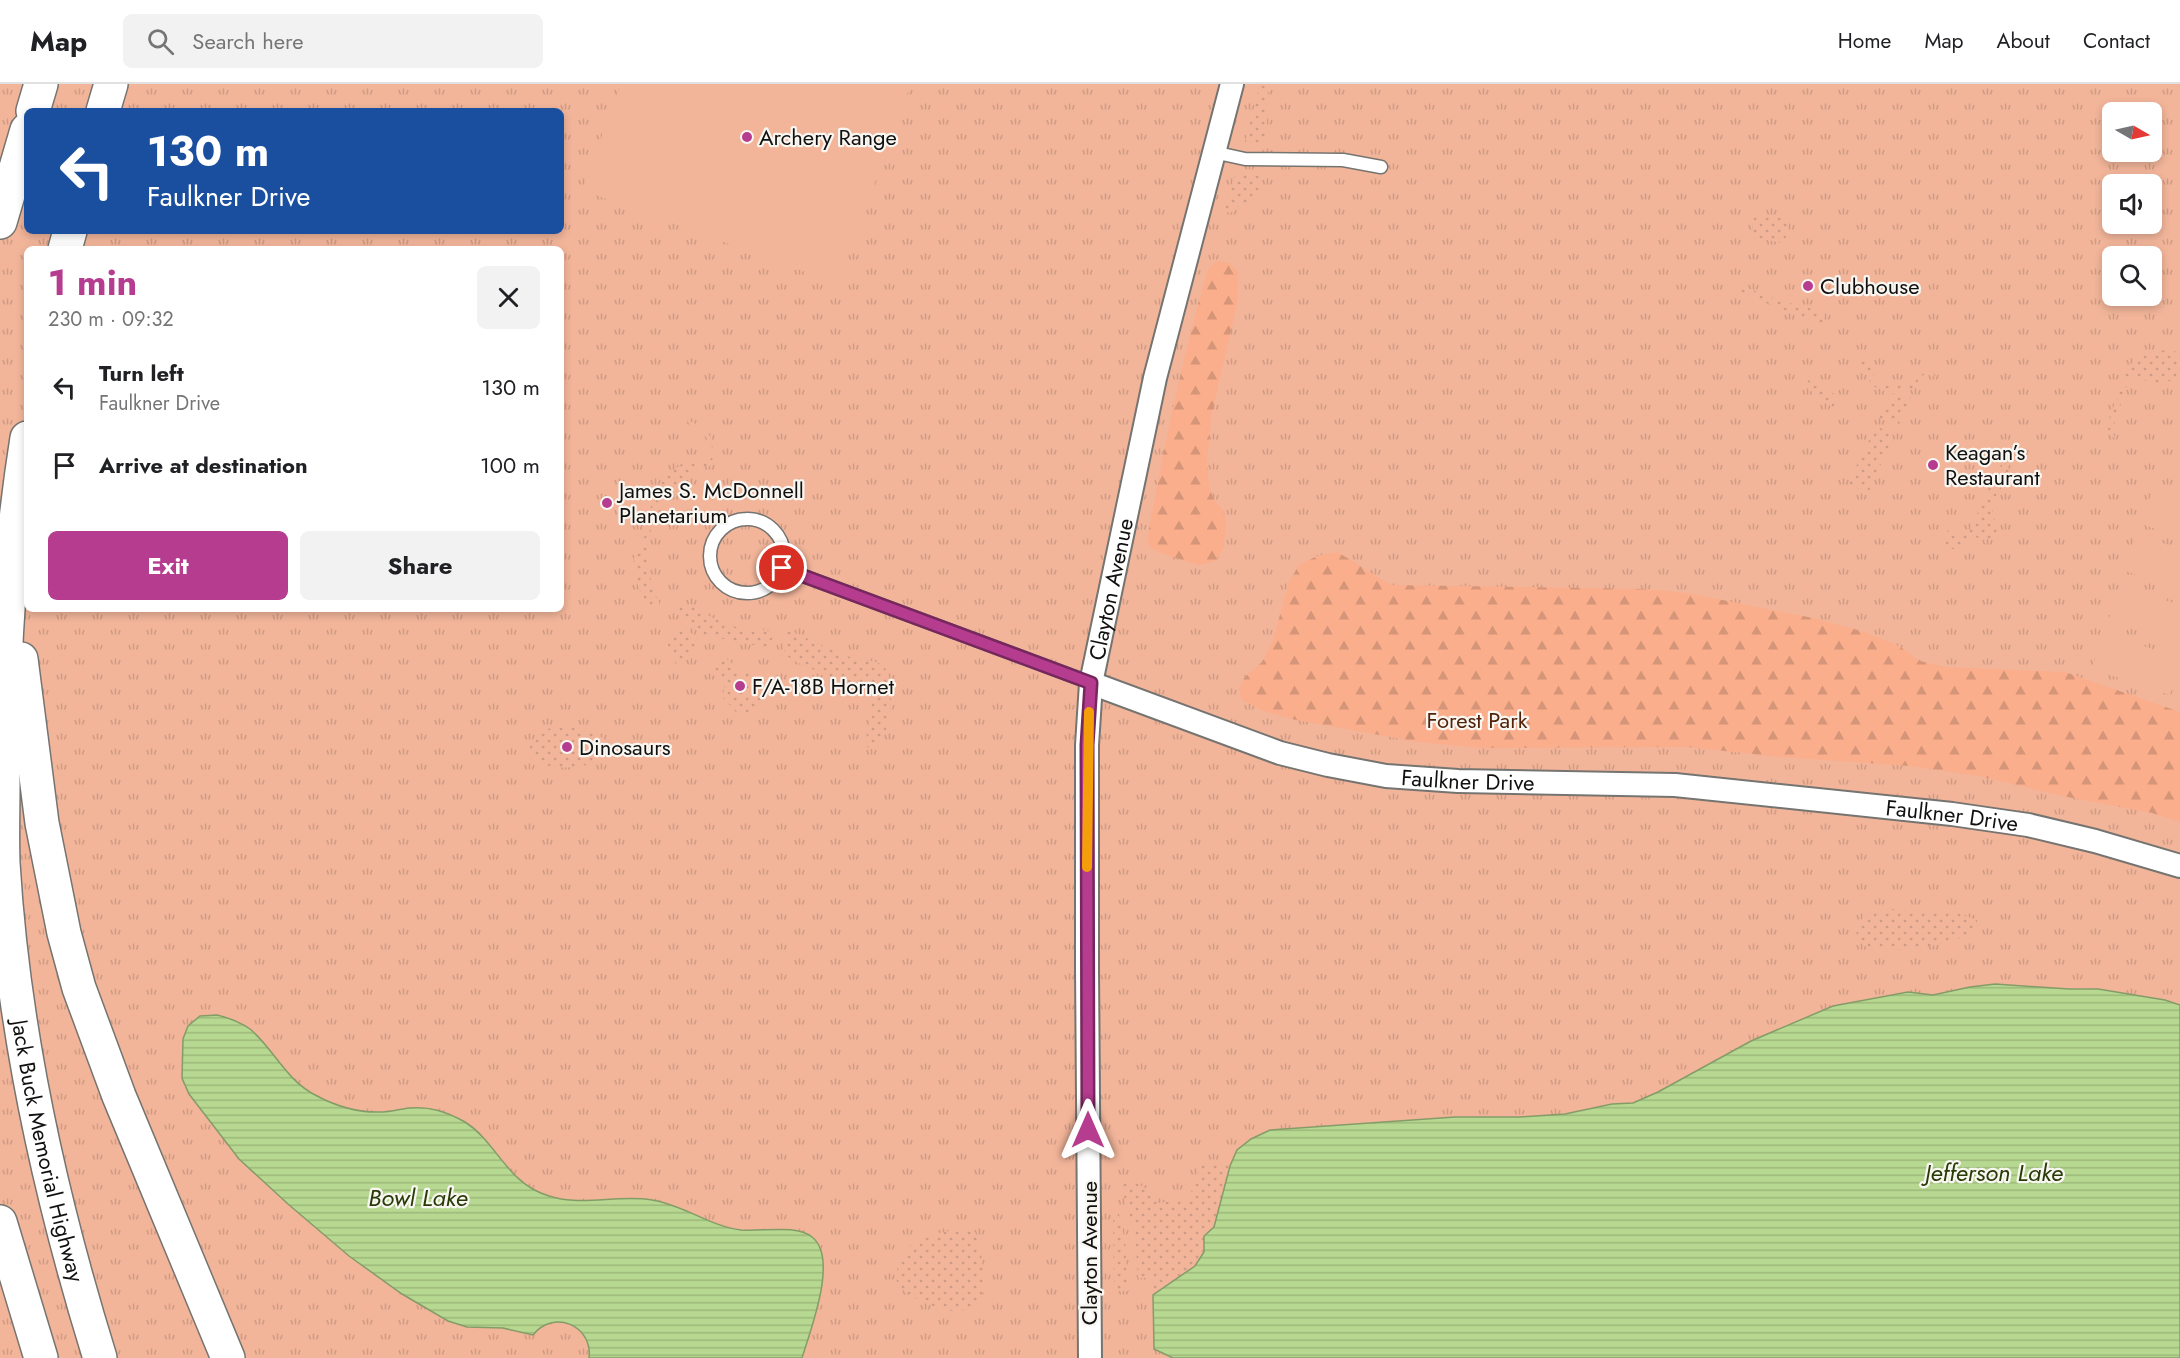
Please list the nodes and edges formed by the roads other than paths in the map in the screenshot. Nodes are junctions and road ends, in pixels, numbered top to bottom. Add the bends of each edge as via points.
1 (41, 84) edge
2 (111, 84) edge
3 (1232, 84) edge
4 (34, 108) edge
5 (104, 108) edge
6 (24, 140) edge
7 (1213, 152) junction
8 (1381, 167) dead end
9 (0, 222) edge
10 (24, 459) edge
11 (12, 544) junction
12 (782, 568) junction
13 (1091, 683) junction
14 (2180, 866) edge
15 (0, 1222) edge
16 (41, 1358) edge
17 (100, 1358) edge
18 (228, 1358) edge
19 (1090, 1358) edge

1 - 4 highway
2 - 5 highway
3 - 7 street, Clayton Avenue
6 - 9 highway
7 - 8 lane via 1245,159 1343,160
7 - 13 street, Clayton Avenue via 1153,389
10 - 11 highway, Jack Buck Memorial Highway
11 - 17 highway, Jack Buck Memorial Highway via 2,717 3,862 11,945 35,1110 74,1272
11 - 18 highway via 32,753 64,933 94,1032
12 - 12 lane via 782,543 776,532 756,519 727,524 710,549 712,570 719,581 741,593 766,588
12 - 13 lane, Faulkner Drive
13 - 14 street, Faulkner Drive via 1280,753 1386,776 1675,785 1952,814 2073,835
13 - 19 street, Clayton Avenue via 1087,745
15 - 16 highway

